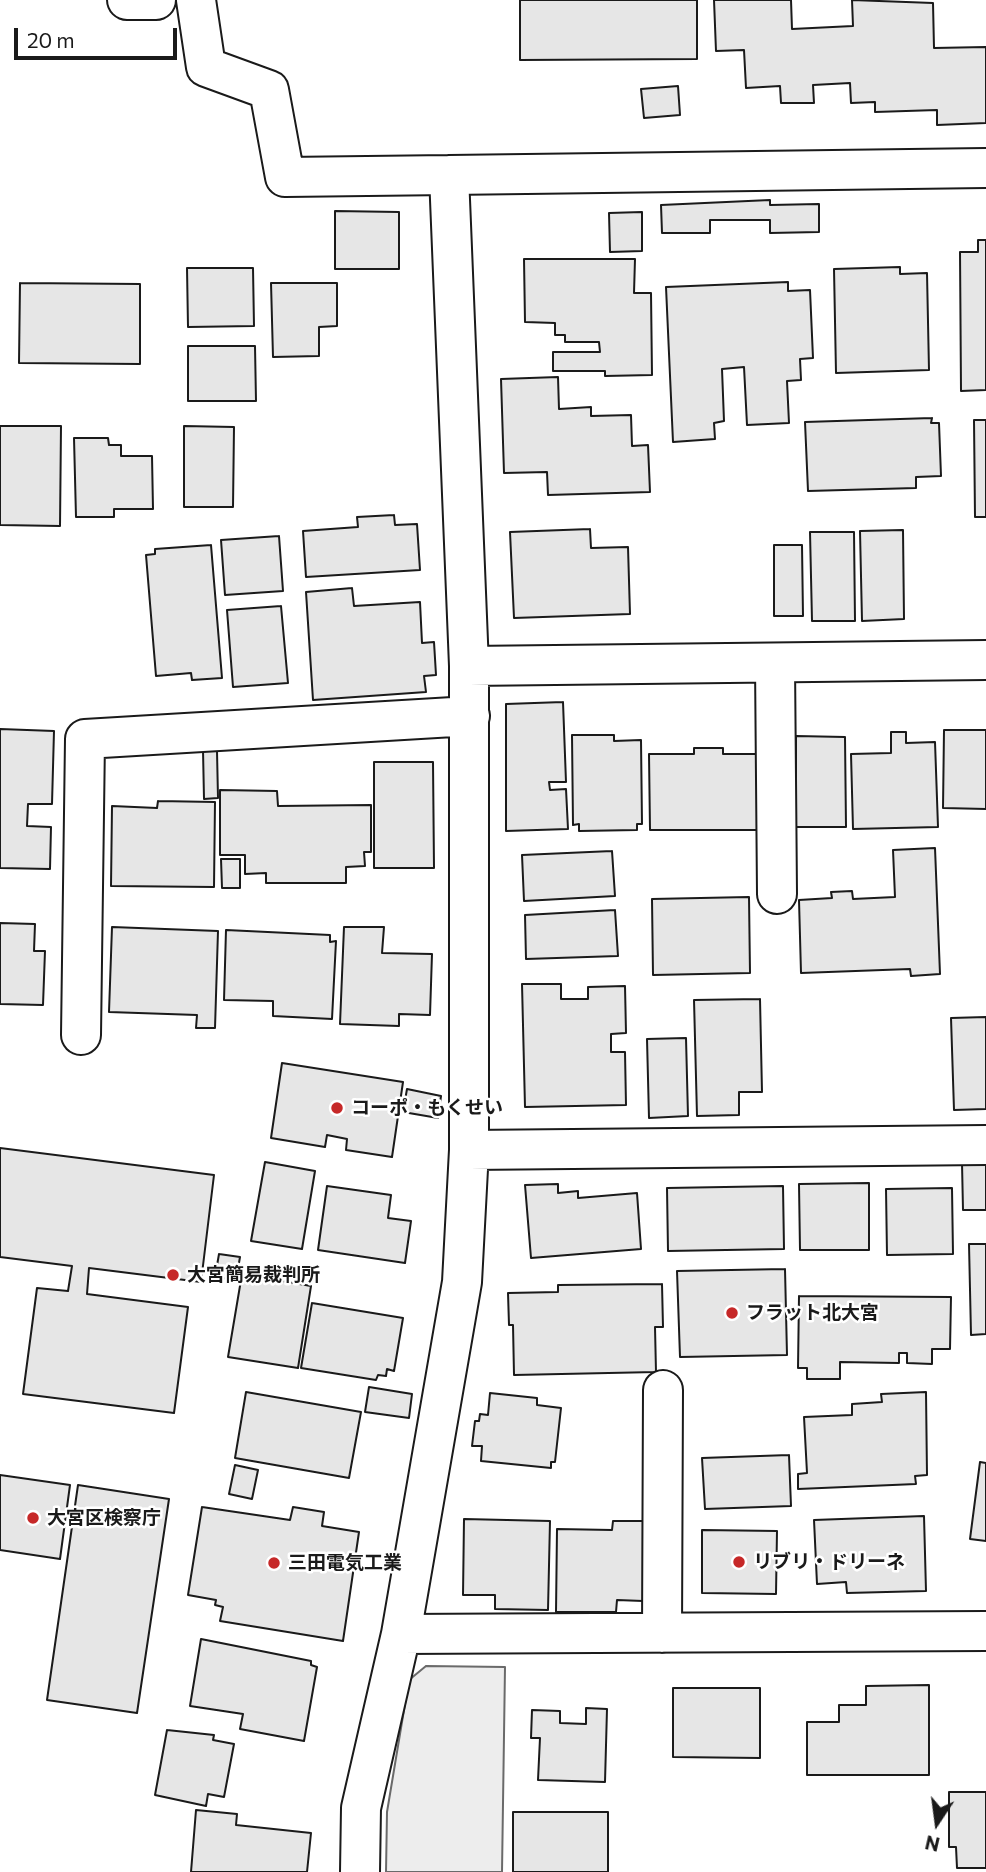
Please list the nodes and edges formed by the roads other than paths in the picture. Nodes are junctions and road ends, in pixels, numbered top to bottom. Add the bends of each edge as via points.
1 (127, 0) edge
2 (156, 0) edge
3 (196, 0) edge
4 (986, 168) edge
5 (449, 175) junction
6 (986, 660) edge
7 (775, 663) junction
8 (469, 666) junction
9 (470, 716) junction
10 (777, 894) dead end
11 (81, 1035) dead end
12 (986, 1145) edge
13 (470, 1150) junction
14 (663, 1390) dead end
15 (986, 1631) edge
16 (662, 1633) junction
17 (401, 1634) junction
18 (360, 1872) edge

1 - 2 street
3 - 5 street via 206,67 269,90 285,177
4 - 5 street
5 - 8 street
6 - 7 street
7 - 8 street
7 - 10 street
8 - 9 street
9 - 11 street via 85,739
9 - 13 street
12 - 13 street
13 - 17 street via 462,1282
14 - 16 street
15 - 16 street
16 - 17 street
17 - 18 street via 361,1808

